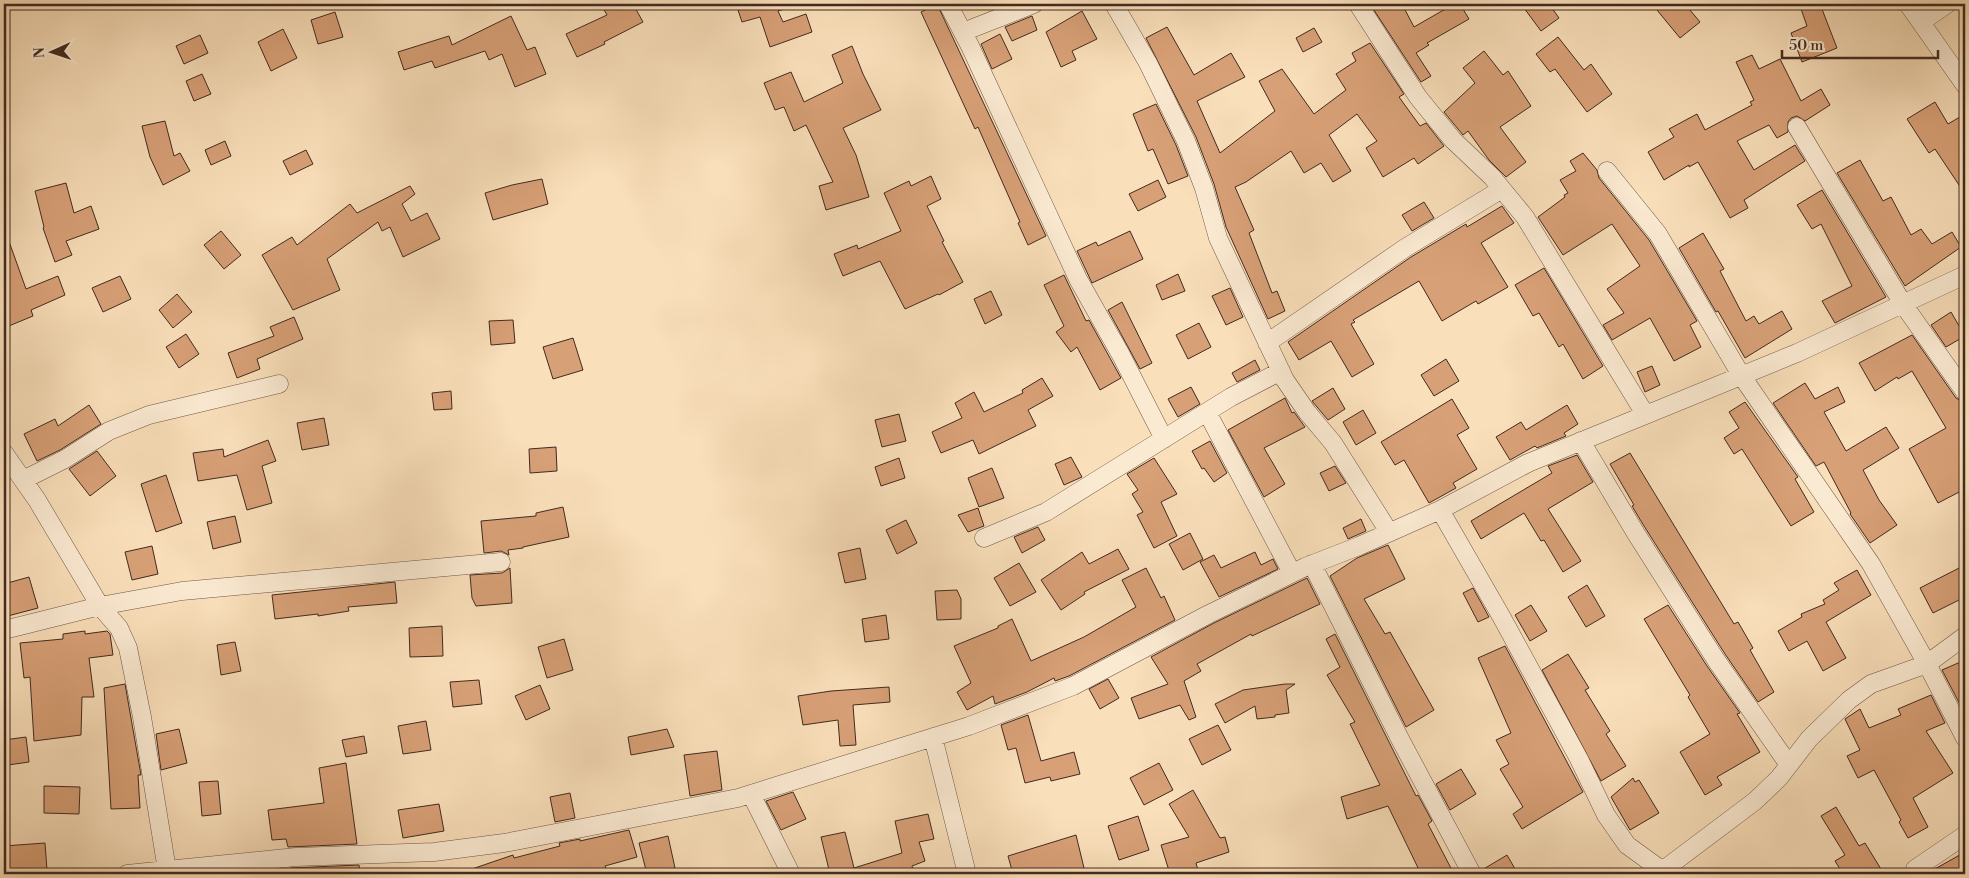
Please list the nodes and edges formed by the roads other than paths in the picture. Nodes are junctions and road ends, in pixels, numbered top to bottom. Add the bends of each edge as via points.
1 (948, 4) edge
2 (1114, 4) edge
3 (1358, 4) edge
4 (1908, 4) edge
5 (1947, 4) edge
6 (1022, 6) edge
7 (1922, 22) junction
8 (963, 32) junction
9 (1965, 85) edge
10 (1797, 127) dead end
11 (1608, 171) dead end
12 (1502, 188) junction
13 (1965, 275) edge
14 (1903, 304) junction
15 (1267, 343) junction
16 (1281, 371) junction
17 (1741, 375) junction
18 (279, 384) dead end
19 (1965, 392) edge
20 (1208, 412) junction
21 (1645, 414) junction
22 (1164, 439) junction
23 (1580, 441) junction
24 (4, 453) edge
25 (23, 480) junction
26 (1440, 510) junction
27 (1389, 532) junction
28 (984, 538) dead end
29 (501, 562) dead end
30 (1312, 564) junction
31 (1292, 573) junction
32 (100, 606) junction
33 (4, 630) edge
34 (1965, 636) edge
35 (1927, 664) junction
36 (934, 737) junction
37 (1965, 738) edge
38 (1789, 765) junction
39 (751, 794) junction
40 (1965, 835) edge
41 (268, 867) edge
42 (167, 870) junction
43 (1662, 873) edge
44 (127, 874) edge
45 (791, 874) edge
46 (964, 874) edge
47 (1472, 874) edge
48 (1914, 874) edge

1 - 8 street
2 - 15 street via 1148,63 1186,141 1218,238
3 - 12 street via 1418,97 1452,140
4 - 7 street
5 - 7 street
6 - 8 street
7 - 9 street
8 - 22 street via 1078,279
10 - 14 street
11 - 17 street via 1658,234
12 - 15 street via 1405,248
12 - 21 street via 1525,217
13 - 14 street
14 - 17 street
14 - 19 street
15 - 16 street
16 - 20 street
16 - 27 street via 1307,412 1333,443
17 - 21 street
17 - 35 street via 1872,564
18 - 25 street via 149,415 109,431 65,459
20 - 22 street
20 - 31 street
21 - 23 street
22 - 28 street via 1046,512
23 - 26 street via 1528,463
23 - 38 street via 1716,660
24 - 25 street
25 - 32 street
26 - 27 street
26 - 43 street via 1510,632 1606,815 1626,845
27 - 30 street
29 - 32 street via 182,591
30 - 31 street
30 - 47 street
31 - 36 street via 1073,686
32 - 33 street
32 - 42 street via 119,628 128,648
34 - 35 street
35 - 37 street
35 - 38 street via 1871,684 1849,700 1809,739
36 - 39 street
36 - 46 street
38 - 43 street via 1756,801
39 - 41 street via 504,842 442,851 296,857
39 - 45 street
40 - 48 street via 1915,869
41 - 42 street
42 - 44 street

